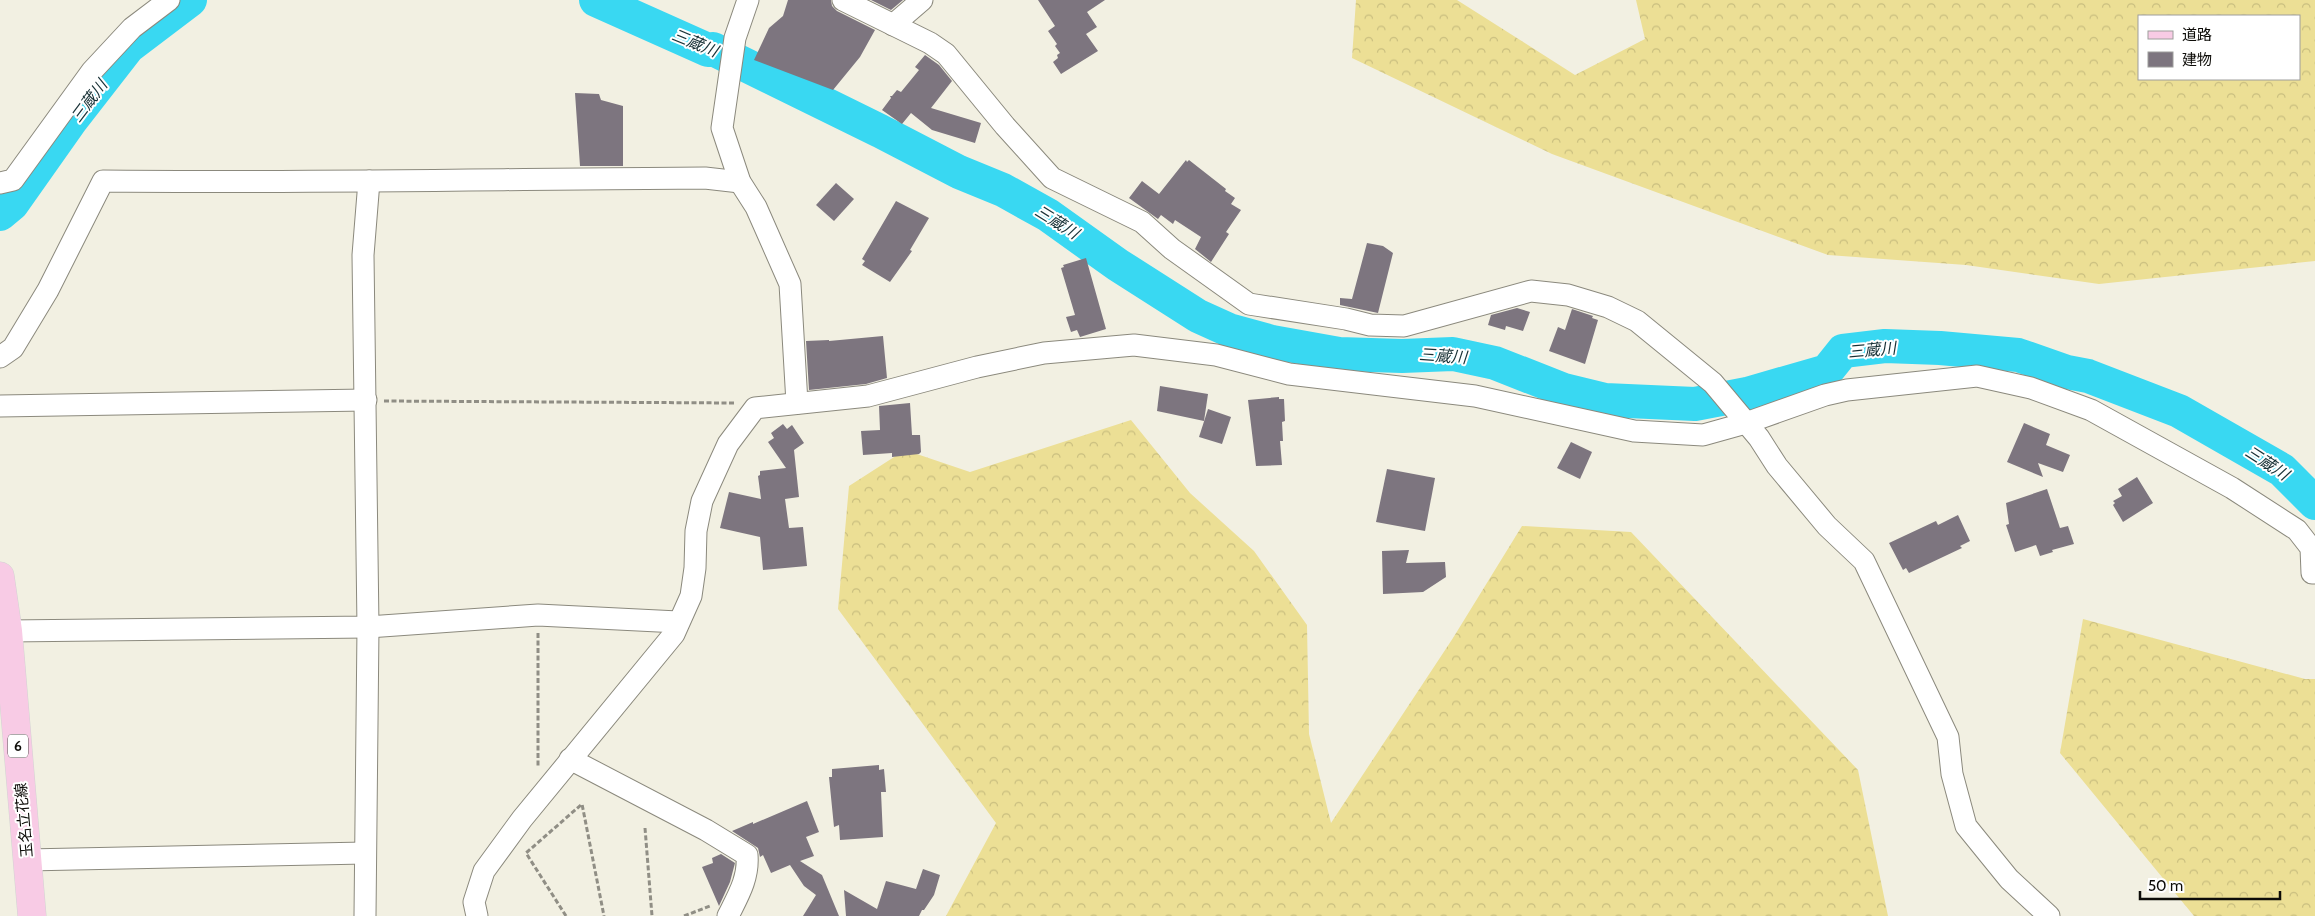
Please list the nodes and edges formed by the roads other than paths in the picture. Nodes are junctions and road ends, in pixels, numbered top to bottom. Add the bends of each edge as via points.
1 (169, 0) edge
2 (748, 0) edge
3 (843, 0) edge
4 (922, 0) edge
5 (893, 25) junction
6 (369, 181) junction
7 (740, 182) junction
8 (0, 183) edge
9 (0, 356) edge
10 (366, 400) junction
11 (797, 403) junction
12 (0, 406) edge
13 (1746, 423) junction
14 (2315, 574) edge
15 (0, 576) edge
16 (678, 622) junction
17 (368, 627) junction
18 (8, 632) junction
19 (570, 759) junction
20 (365, 853) junction
21 (27, 860) junction
22 (719, 911) edge
23 (32, 916) edge
24 (365, 916) edge
25 (477, 916) edge
26 (2049, 916) edge

1 - 8 street via 132,28 92,71 12,180
2 - 7 street via 735,38 722,128
3 - 5 street
4 - 5 street
5 - 13 street via 946,54 1052,178 1142,222 1172,249 1249,304 1346,319 1370,326 1404,326 1531,291 1568,295 1608,306 1637,321 1713,383
6 - 7 street via 705,178
6 - 9 street via 103,181 48,290 13,348
6 - 10 street via 363,255
7 - 11 street via 756,207 790,284
10 - 12 street
10 - 17 street
11 - 13 street via 868,396 977,367 1044,354 1134,346 1216,356 1289,374 1475,396 1634,431 1703,435
11 - 16 street via 755,408 728,444 702,501 696,530 691,596
13 - 14 street via 1847,390 1977,376 2031,388 2091,410 2232,488 2297,530 2311,548 2312,573
13 - 26 street via 1827,526 1864,561 1948,737 1952,774 1966,826 2009,879
15 - 18 main road, 玉名立花線 / 6
16 - 17 street via 538,615
16 - 19 street via 674,634
17 - 18 street
17 - 20 street
18 - 21 main road, 玉名立花線 / 6
19 - 22 street via 706,830 746,855 748,870 740,894
19 - 25 street via 484,871 474,902
20 - 21 street
20 - 24 street
21 - 23 main road, 玉名立花線 / 6

